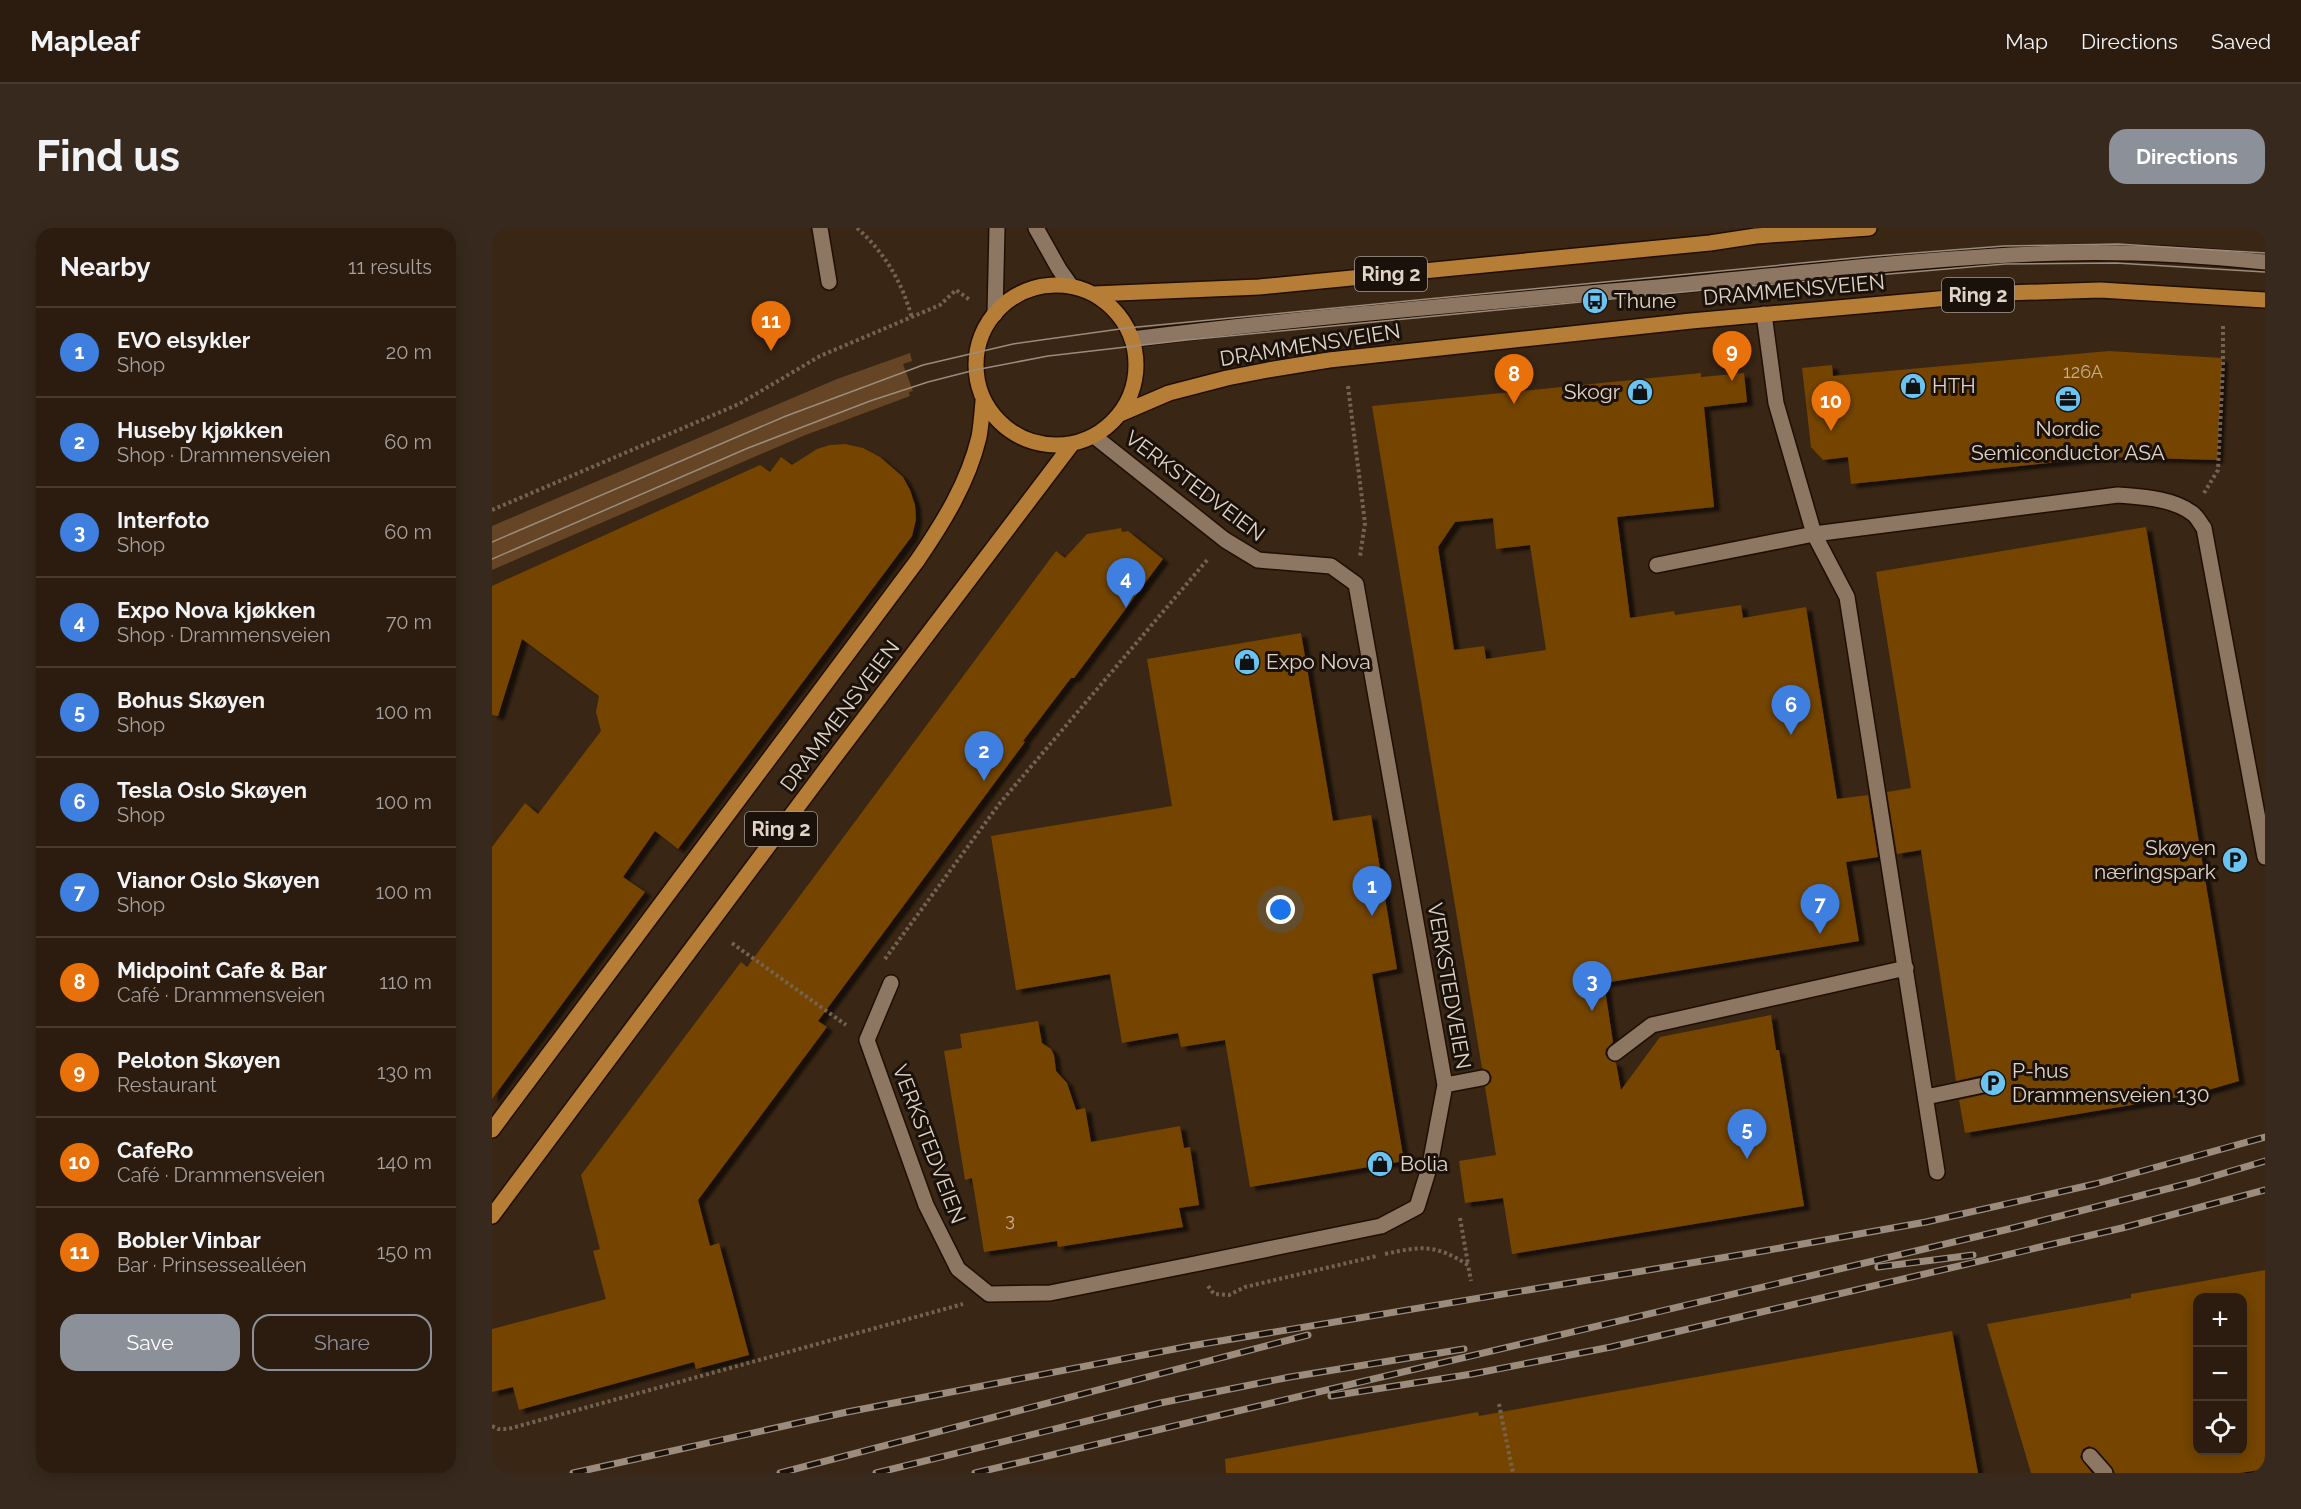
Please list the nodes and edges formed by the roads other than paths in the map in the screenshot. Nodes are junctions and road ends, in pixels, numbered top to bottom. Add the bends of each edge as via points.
1 (820, 228) edge
2 (997, 228) edge
3 (1036, 228) edge
4 (1869, 228) edge
5 (1756, 232) edge
6 (2265, 262) edge
7 (829, 282) dead end
8 (1071, 286) junction
9 (1094, 294) junction
10 (2265, 300) edge
11 (995, 314) junction
12 (1764, 314) junction
13 (1132, 339) junction
14 (984, 401) junction
15 (1120, 414) junction
16 (1094, 436) junction
17 (1071, 444) junction
18 (1814, 534) junction
19 (1657, 565) dead end
20 (2265, 856) edge
21 (1906, 968) junction
22 (891, 982) road end
23 (1615, 1053) dead end
24 (1482, 1078) dead end
25 (1993, 1083) dead end
26 (1445, 1085) junction
27 (1926, 1097) junction
28 (492, 1130) edge
29 (1937, 1172) dead end
30 (492, 1216) edge
31 (2090, 1456) dead end
32 (2105, 1473) edge

1 - 7 street
2 - 11 street
3 - 8 street
4 - 5 main road, Ring 2
5 - 9 main road, Ring 2 via 1699,244 1259,287
6 - 13 street via 2062,253 1875,264
8 - 9 main road
8 - 11 main road via 1035,288 1018,295
9 - 13 main road via 1119,315
10 - 12 main road, DRAMMENSVEIEN / Ring 2 via 2176,293 2005,292
11 - 14 main road via 982,334 975,361
12 - 15 main road, DRAMMENSVEIEN / Ring 2 via 1329,360 1168,393
12 - 18 street via 1776,403
13 - 15 main road via 1136,370 1131,393
14 - 17 main road via 999,422 1020,438 1045,445
14 - 28 main road, DRAMMENSVEIEN / Ring 2 via 979,437 968,472 944,522
15 - 16 main road
16 - 17 main road
16 - 26 street, VERKSTEDVEIEN via 1225,540 1258,560 1331,566 1356,584
17 - 30 main road, DRAMMENSVEIEN / Ring 2
18 - 19 street
18 - 20 street via 2118,495 2173,504 2193,513 2204,528
18 - 21 street via 1847,597
21 - 23 street via 1652,1025
21 - 27 street
22 - 26 street, VERKSTEDVEIEN via 867,1040 926,1205 958,1269 989,1294 1050,1293 1381,1227 1417,1207 1430,1165
24 - 26 street
25 - 27 street
27 - 29 street
31 - 32 street

